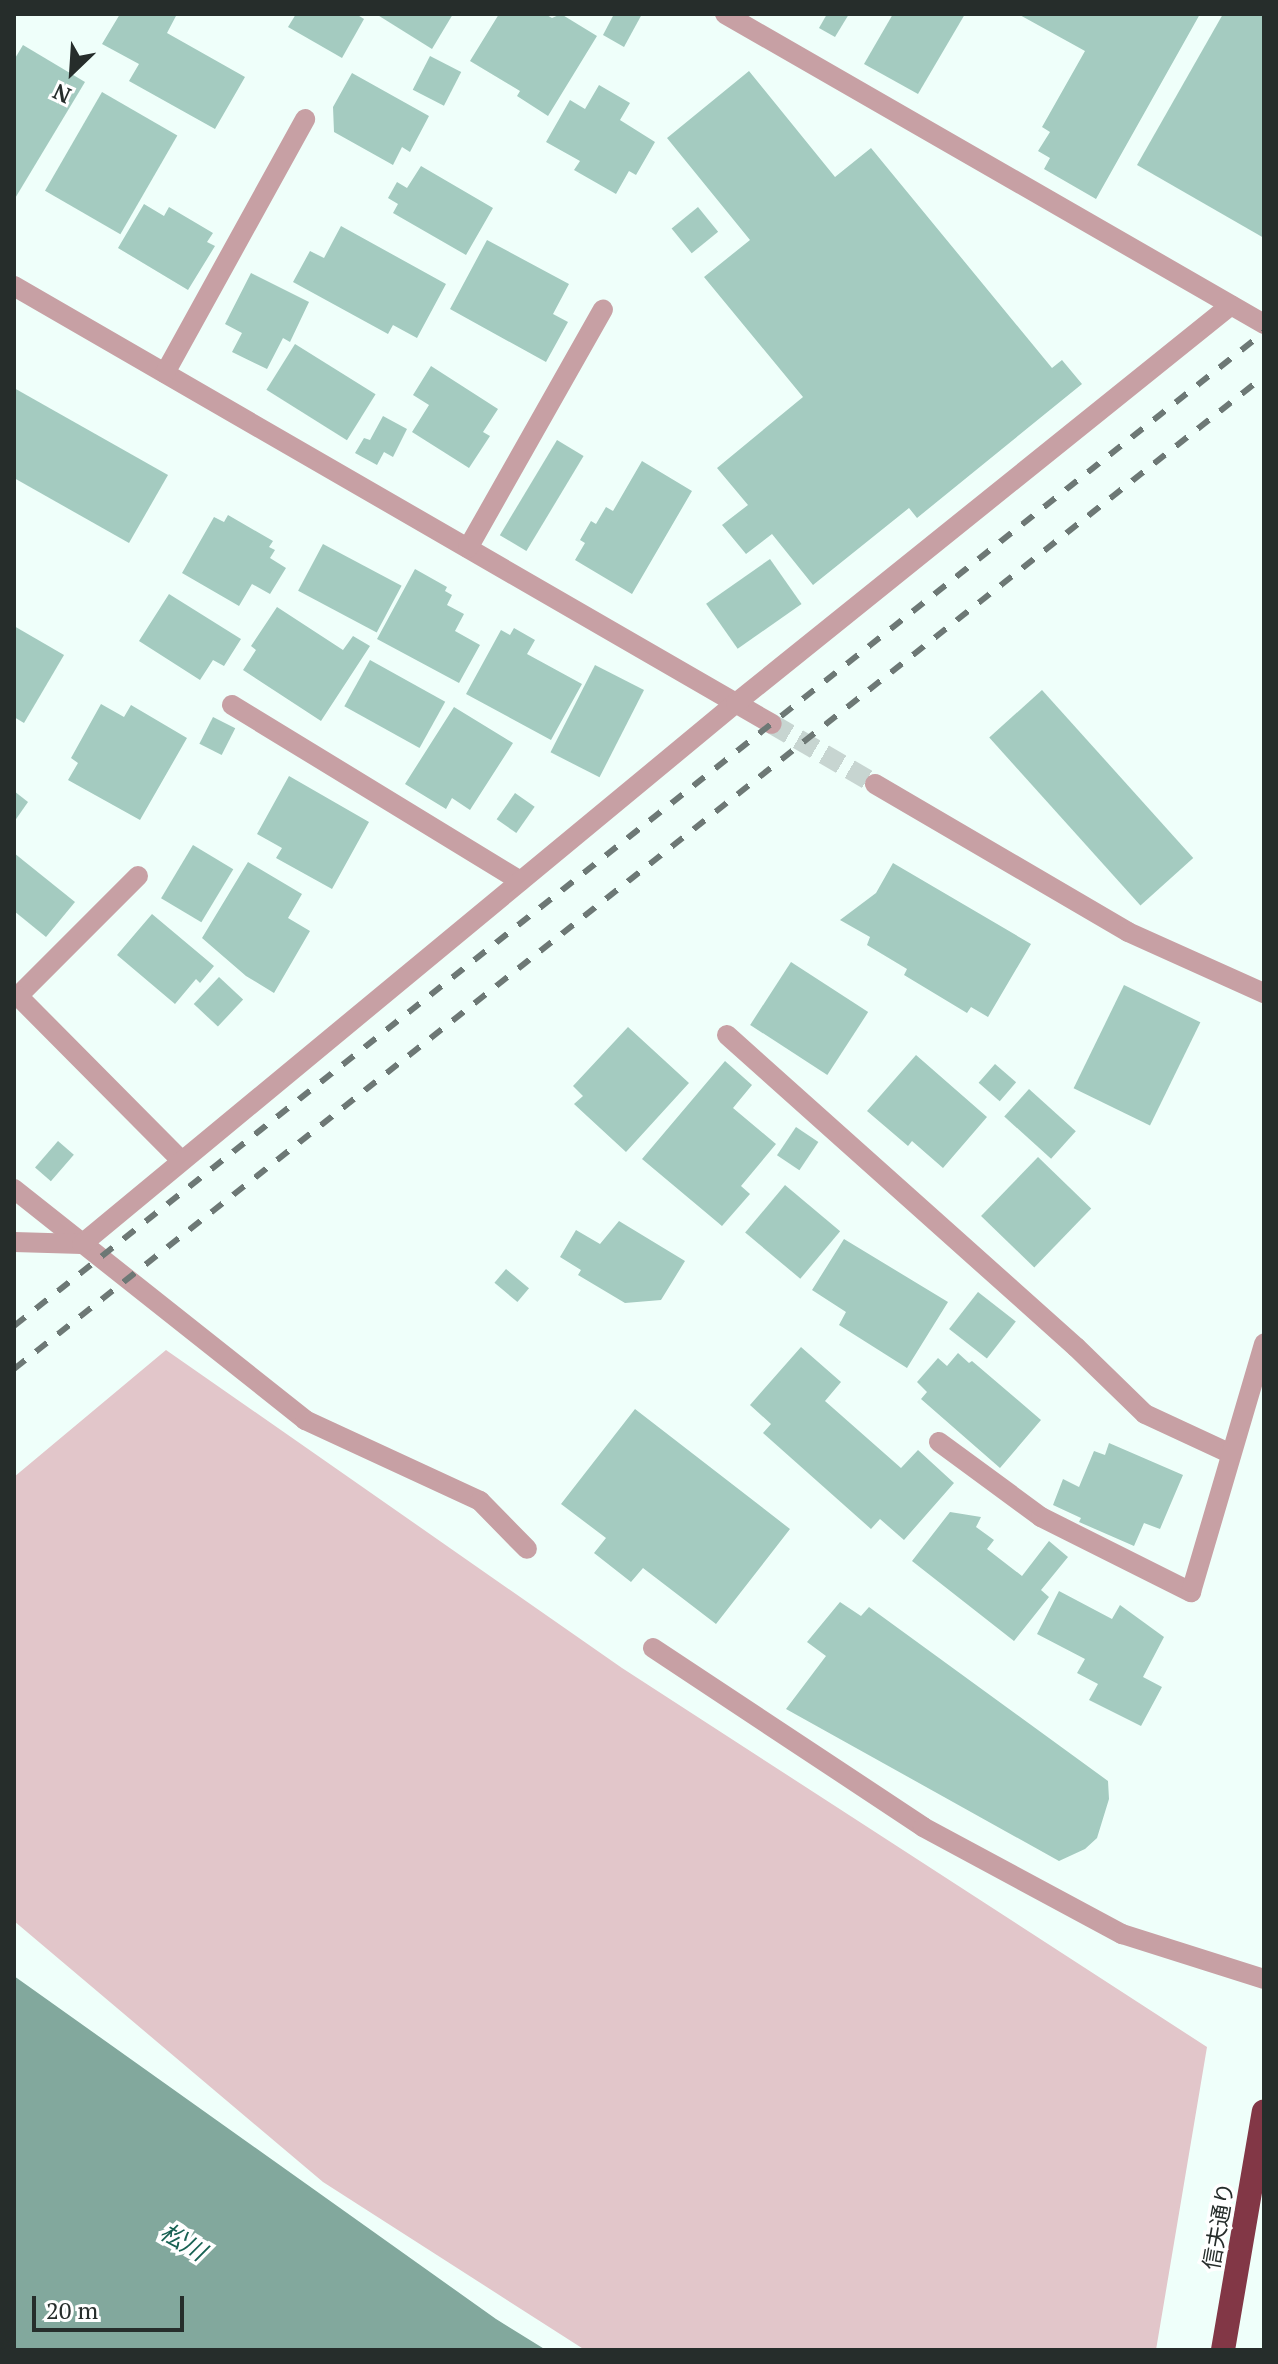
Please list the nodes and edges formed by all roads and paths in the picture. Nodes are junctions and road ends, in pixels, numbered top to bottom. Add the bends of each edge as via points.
1 (725, 14) edge
2 (305, 119) dead end
3 (14, 286) edge
4 (1231, 305) junction
5 (603, 309) dead end
6 (1264, 324) edge
7 (165, 373) junction
8 (468, 548) junction
9 (736, 703) junction
10 (232, 705) dead end
11 (772, 724) tunnel mouth
12 (875, 784) tunnel mouth
13 (138, 876) dead end
14 (520, 881) junction
15 (1264, 993) edge
16 (727, 1035) dead end
17 (180, 1159) junction
18 (14, 1189) edge
19 (14, 1242) edge
20 (82, 1244) junction
21 (1264, 1344) edge
22 (939, 1442) dead end
23 (1231, 1454) junction
24 (527, 1549) dead end
25 (653, 1648) dead end
26 (1264, 1979) edge
27 (1264, 2111) edge
28 (1223, 2350) edge

1 - 4 street
2 - 7 street
3 - 7 street
4 - 6 street
4 - 9 street
5 - 8 street
7 - 8 street
8 - 9 street
9 - 11 street
9 - 14 street
10 - 14 street
12 - 15 street via 1128,932
13 - 17 street via 18,996
14 - 17 street
16 - 23 street via 1145,1414
17 - 20 street
18 - 20 street
19 - 20 street
20 - 24 street via 305,1420 480,1501
21 - 23 street
22 - 23 street via 1041,1517 1191,1592
25 - 26 street via 923,1827 1122,1934
27 - 28 highway, 信夫通り

